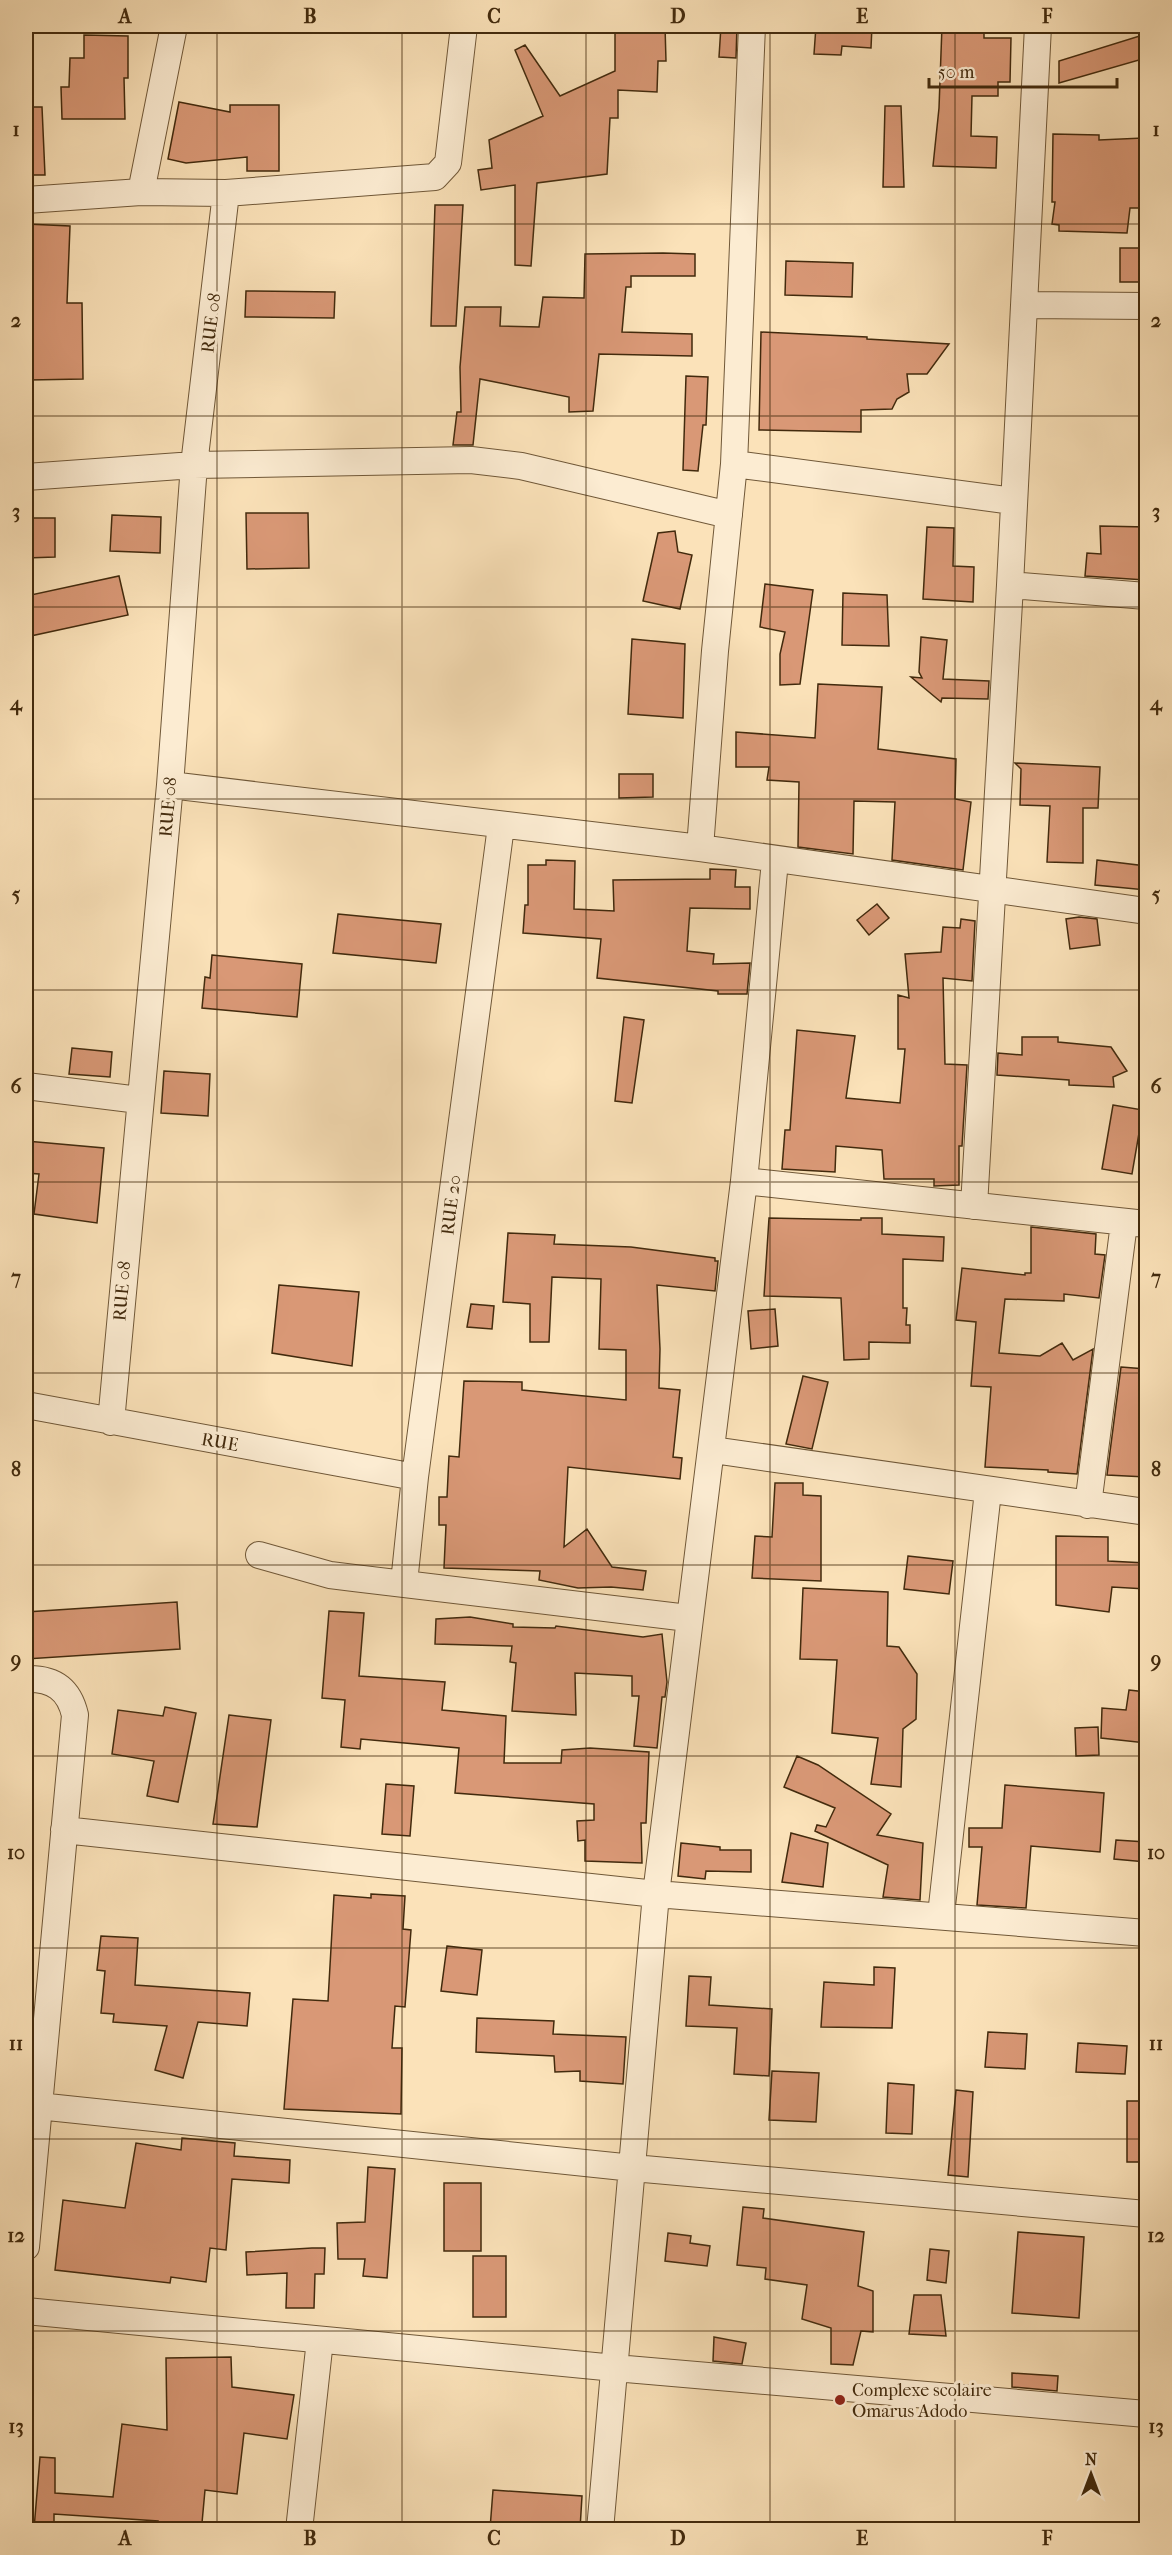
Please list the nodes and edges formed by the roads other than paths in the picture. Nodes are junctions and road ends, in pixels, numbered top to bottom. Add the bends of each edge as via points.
1 (174, 26) edge
2 (464, 26) edge
3 (752, 26) edge
4 (1038, 26) edge
5 (141, 192) junction
6 (226, 193) junction
7 (26, 200) edge
8 (1024, 305) junction
9 (1146, 306) edge
10 (734, 464) junction
11 (194, 465) junction
12 (26, 477) edge
13 (1013, 501) junction
14 (729, 515) junction
15 (1010, 585) junction
16 (1146, 596) edge
17 (170, 785) junction
18 (501, 826) junction
19 (700, 849) junction
20 (775, 861) junction
21 (991, 891) junction
22 (1146, 911) edge
23 (26, 1086) edge
24 (139, 1100) junction
25 (744, 1181) junction
26 (974, 1206) junction
27 (1135, 1223) edge
28 (26, 1406) edge
29 (111, 1422) junction
30 (713, 1450) junction
31 (415, 1477) junction
32 (988, 1491) junction
33 (1089, 1505) junction
34 (1146, 1512) edge
35 (259, 1555) dead end
36 (404, 1583) junction
37 (688, 1618) junction
38 (26, 1679) edge
39 (64, 1830) junction
40 (656, 1894) junction
41 (941, 1915) junction
42 (1146, 1933) edge
43 (38, 2106) junction
44 (633, 2168) junction
45 (1146, 2214) edge
46 (26, 2247) edge
47 (26, 2311) edge
48 (320, 2340) junction
49 (615, 2368) junction
50 (1146, 2414) edge
51 (299, 2529) edge
52 (600, 2529) edge

1 - 5 street
2 - 6 street via 448,163 435,177
3 - 10 street
4 - 8 street
5 - 6 street
5 - 7 street
6 - 11 street, RUE 08
8 - 9 street
8 - 13 street
10 - 13 street
10 - 14 street
11 - 12 street
11 - 14 street via 492,461
11 - 17 street, RUE 08
13 - 15 street
14 - 19 street
15 - 16 street
15 - 21 street
17 - 18 street
17 - 24 street, RUE 08
18 - 19 street
18 - 31 street, RUE 20
19 - 20 street
20 - 21 street
20 - 25 street
21 - 22 street
21 - 26 street
23 - 24 street
24 - 29 street, RUE 08
25 - 26 street
25 - 30 street
26 - 27 street
27 - 33 street
28 - 29 street, RUE
29 - 31 street, RUE
30 - 32 street
30 - 37 street
31 - 36 street, RUE 20
32 - 33 street
32 - 41 street
33 - 34 street
35 - 36 street via 330,1575
36 - 37 street
37 - 40 street
38 - 39 street via 56,1685 68,1693 72,1703 75,1715
39 - 40 street
39 - 43 street
40 - 41 street
40 - 44 street
41 - 42 street
43 - 44 street
43 - 46 street
44 - 45 street
44 - 49 street
47 - 48 street
48 - 49 street
48 - 51 street
49 - 50 street
49 - 52 street

